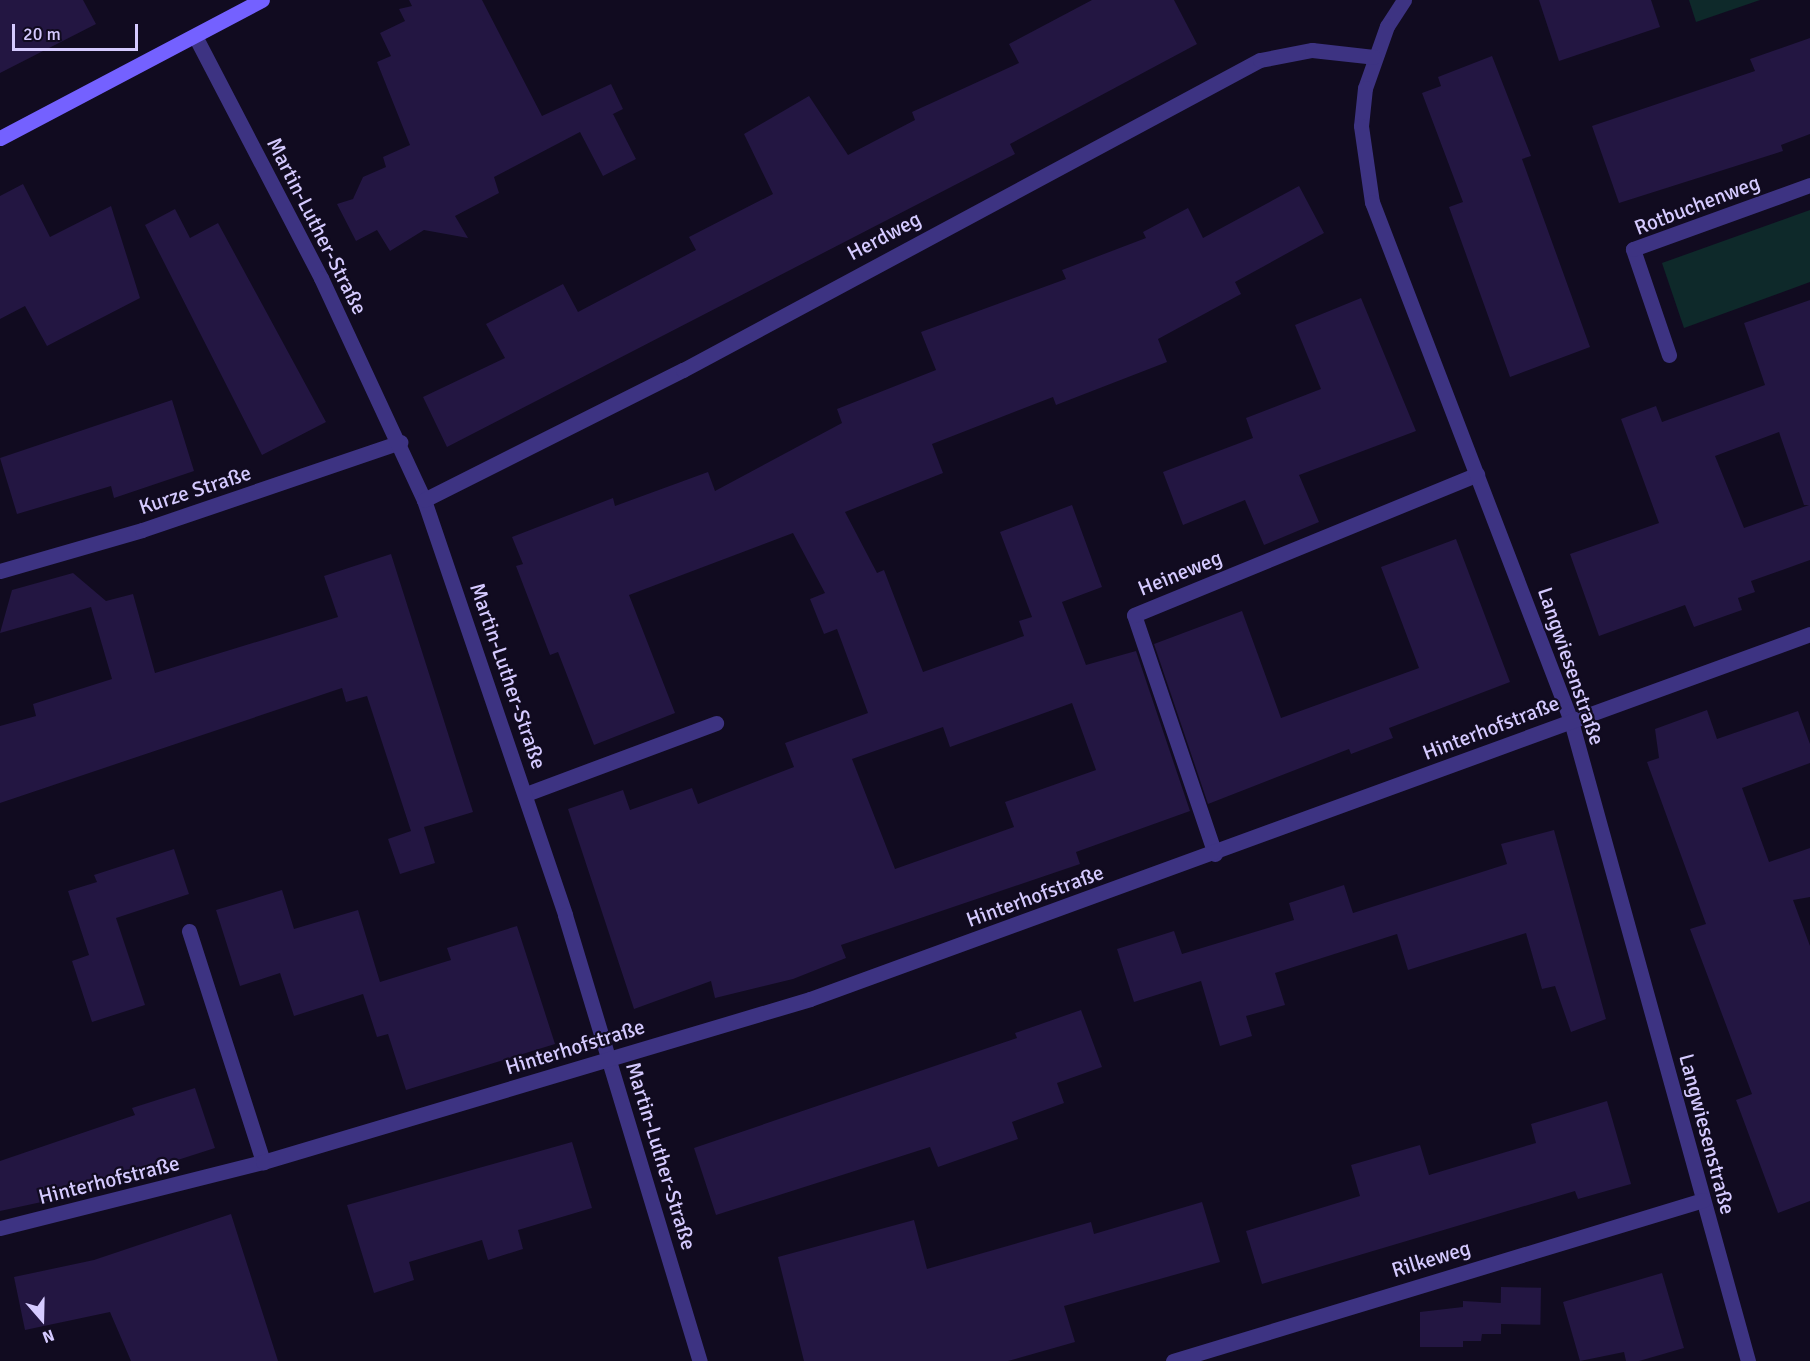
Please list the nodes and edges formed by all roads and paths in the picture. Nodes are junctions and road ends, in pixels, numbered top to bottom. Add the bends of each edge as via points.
1 (1404, 0) edge
2 (256, 1) edge
3 (195, 36) junction
4 (1374, 57) junction
5 (0, 138) edge
6 (1810, 185) edge
7 (1669, 355) dead end
8 (400, 442) junction
9 (1477, 474) junction
10 (424, 500) junction
11 (0, 571) edge
12 (1810, 634) edge
13 (1571, 721) junction
14 (716, 723) dead end
15 (526, 794) junction
16 (1215, 854) junction
17 (189, 932) dead end
18 (609, 1058) junction
19 (263, 1162) junction
20 (1703, 1200) junction
21 (0, 1228) edge
22 (700, 1361) edge
23 (1173, 1361) edge
24 (1748, 1361) edge

1 - 4 street, Langwiesenstraße
2 - 3 main road
3 - 5 main road
3 - 8 street, Martin-Luther-Straße
4 - 9 street, Langwiesenstraße via 1361,126 1372,202
4 - 10 street, Herdweg via 1312,50 1260,60 682,369
6 - 7 street, Rotbuchenweg via 1633,249
8 - 10 street, Martin-Luther-Straße
8 - 11 street, Kurze Straße via 142,530
9 - 13 street, Langwiesenstraße
9 - 16 street, Heineweg via 1134,615
10 - 15 street, Martin-Luther-Straße
12 - 13 street, Hinterhofstraße
13 - 16 street, Hinterhofstraße
13 - 20 street, Langwiesenstraße
14 - 15 street
15 - 18 street, Martin-Luther-Straße
16 - 18 street, Hinterhofstraße via 810,999
17 - 19 street
18 - 19 street, Hinterhofstraße
18 - 22 street, Martin-Luther-Straße
19 - 21 street, Hinterhofstraße
20 - 23 street, Rilkeweg
20 - 24 street, Langwiesenstraße

